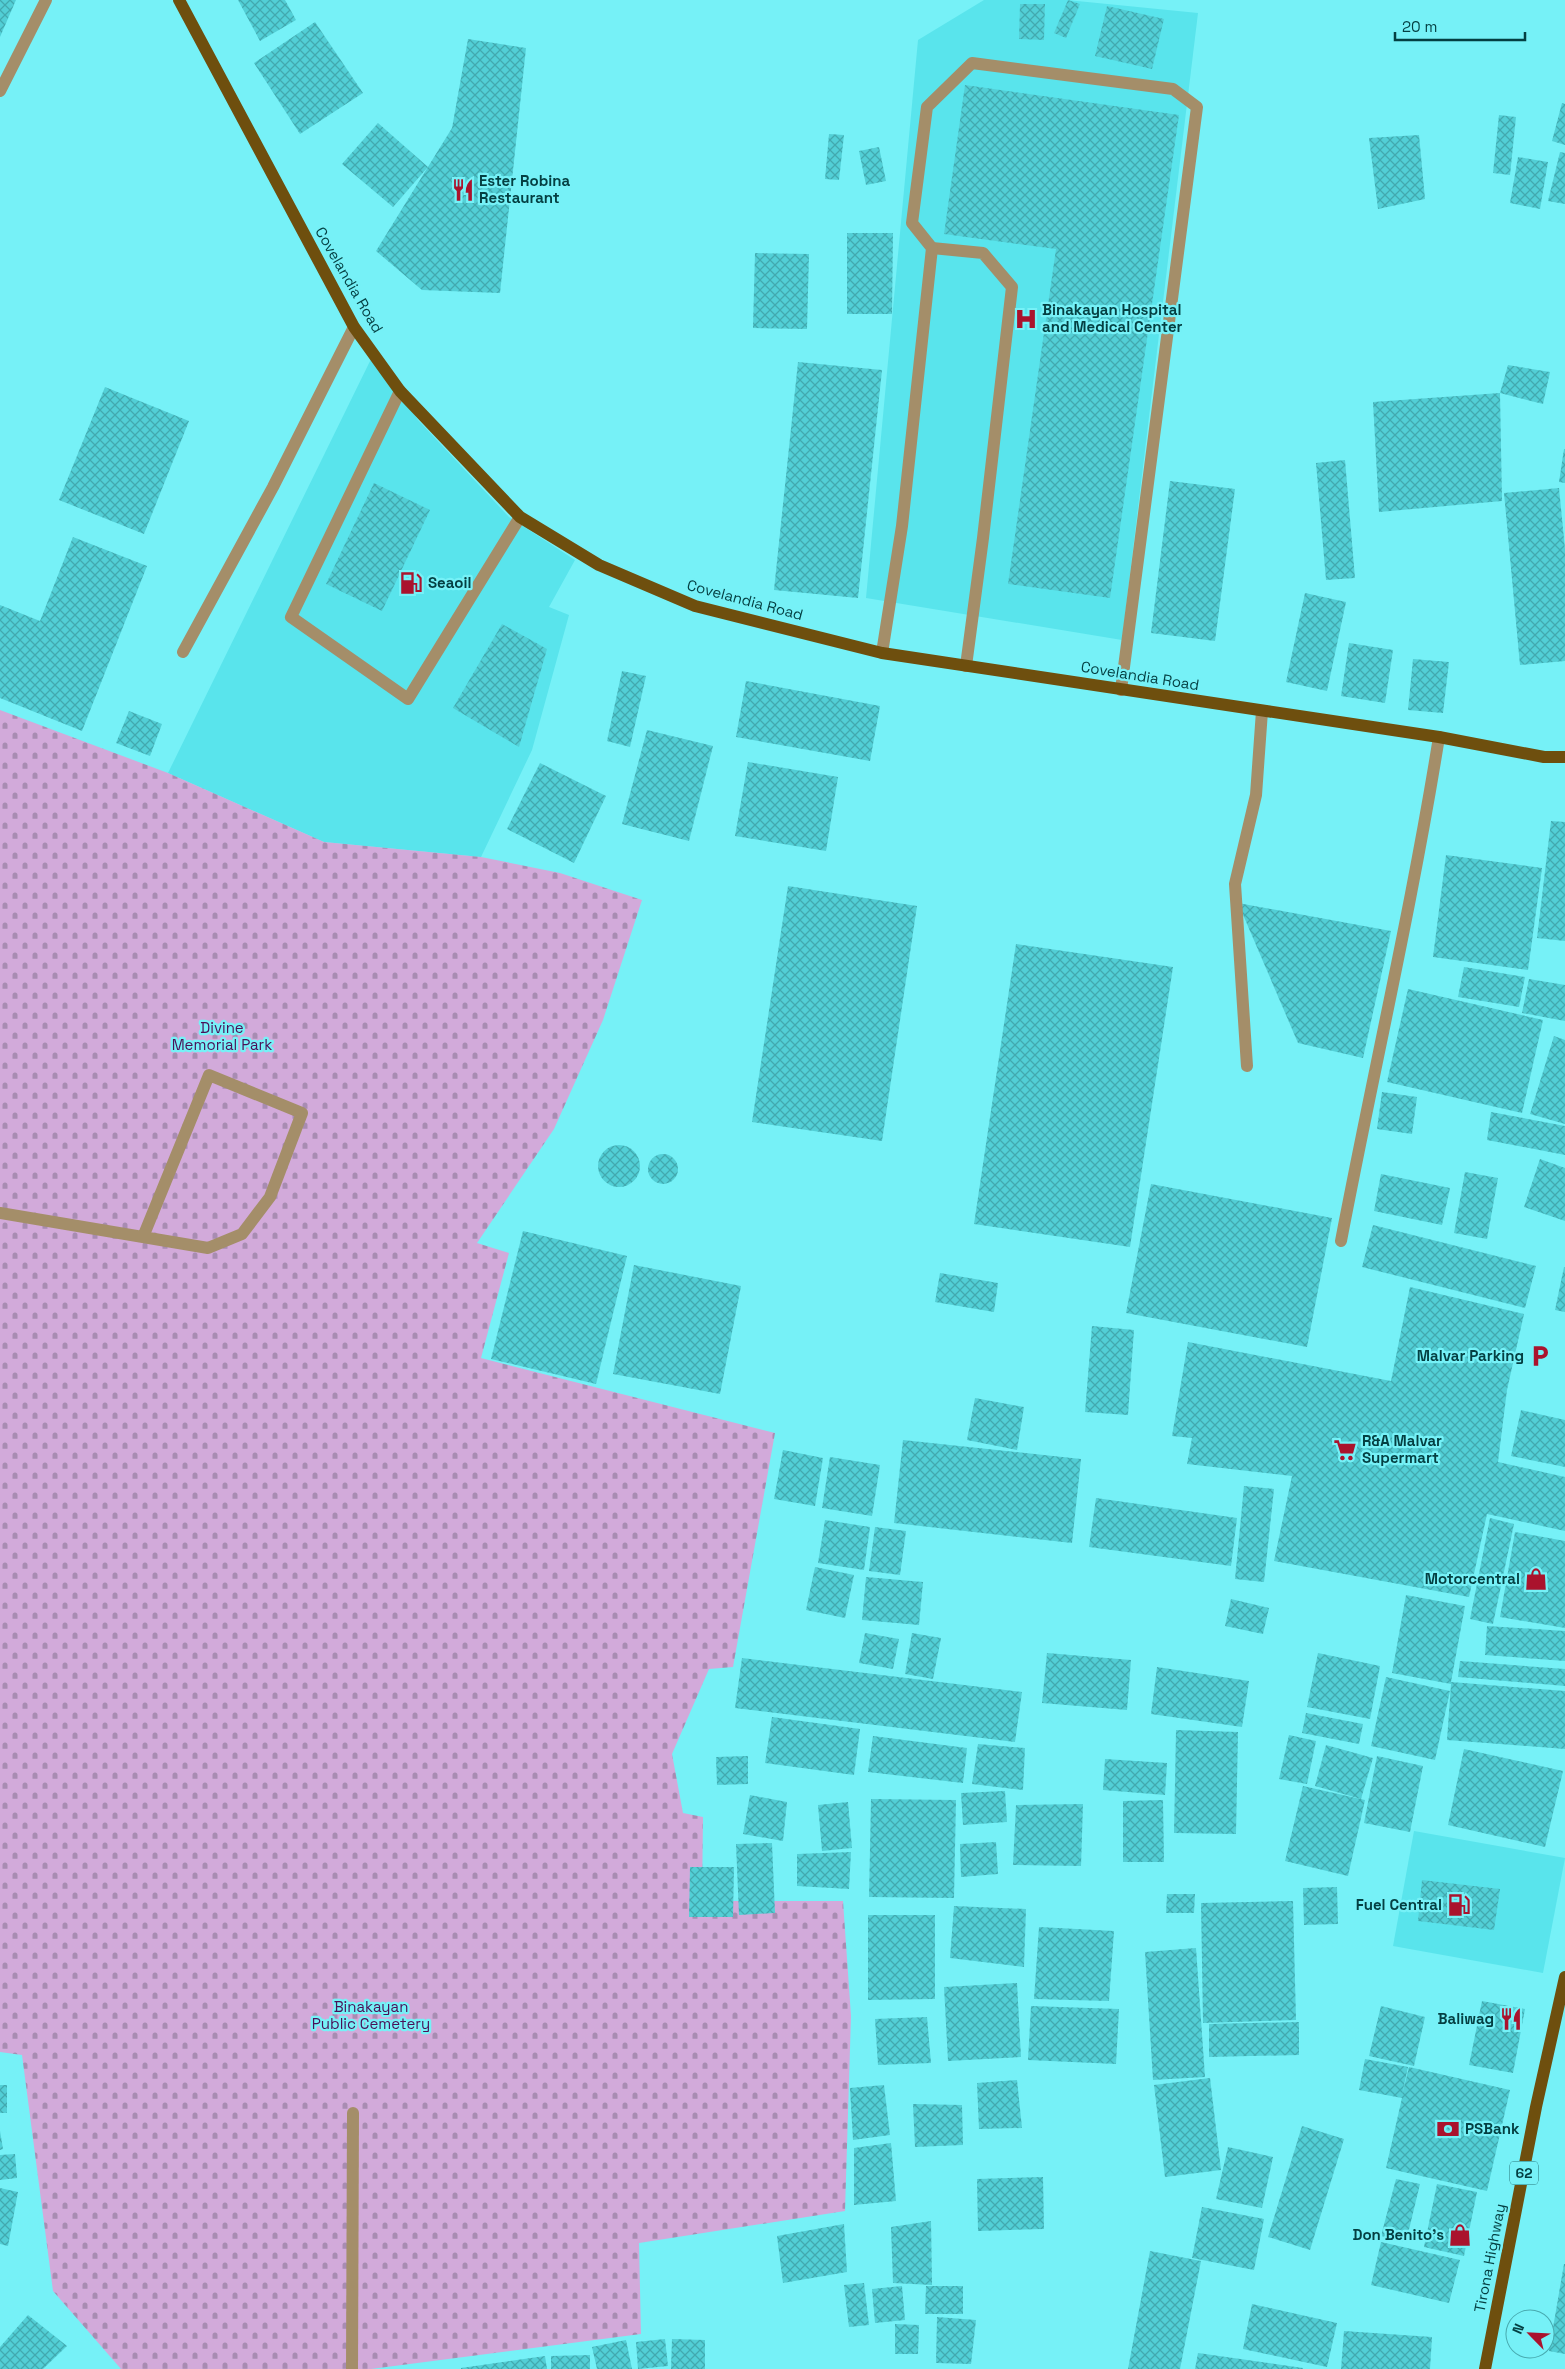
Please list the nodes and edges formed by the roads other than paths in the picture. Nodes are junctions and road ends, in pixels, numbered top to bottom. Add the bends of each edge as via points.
1 (46, 0) edge
2 (179, 0) edge
3 (0, 91) edge
4 (932, 248) junction
5 (354, 327) junction
6 (400, 390) junction
7 (520, 517) junction
8 (183, 652) dead end
9 (882, 653) junction
10 (966, 666) junction
11 (1121, 690) junction
12 (1262, 711) junction
13 (1439, 737) junction
14 (1565, 757) edge
15 (1247, 1066) dead end
16 (0, 1213) edge
17 (143, 1237) junction
18 (1341, 1241) dead end
19 (1565, 1977) edge
20 (353, 2113) dead end
21 (352, 2369) edge
22 (1485, 2369) edge

1 - 3 lane
2 - 5 main road, Covelandia Road
4 - 9 lane via 902,526
4 - 10 lane via 983,253 1012,287
4 - 11 lane via 912,223 927,107 972,63 1172,88 1198,106
5 - 6 main road, Covelandia Road
5 - 8 lane via 273,487
6 - 7 main road, Covelandia Road
6 - 7 lane via 291,617 408,699
7 - 9 main road, Covelandia Road via 599,566 694,606
9 - 10 main road, Covelandia Road
10 - 11 main road, Covelandia Road
11 - 12 main road, Covelandia Road
12 - 13 main road, Covelandia Road
12 - 15 lane via 1256,795 1235,884
13 - 14 main road, Covelandia Road via 1544,757
13 - 18 lane via 1404,936
16 - 17 lane
17 - 17 lane via 208,1248 242,1234 270,1197 302,1113 210,1075
19 - 22 main road, Tirona Highway / 62
20 - 21 lane

